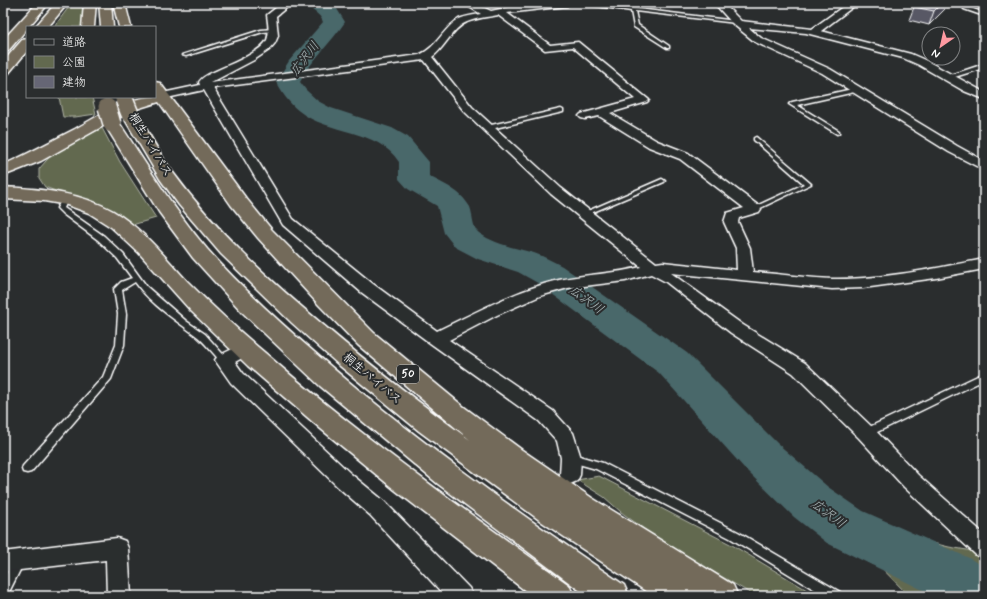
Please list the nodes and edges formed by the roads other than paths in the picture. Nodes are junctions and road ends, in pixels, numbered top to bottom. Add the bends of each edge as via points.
1 (44, 3) edge
2 (62, 3) edge
3 (90, 3) edge
4 (105, 3) edge
5 (119, 3) edge
6 (288, 3) edge
7 (467, 3) edge
8 (567, 3) edge
9 (578, 3) edge
10 (718, 3) edge
11 (854, 3) edge
12 (965, 3) edge
13 (549, 4) edge
14 (633, 10) junction
15 (494, 13) junction
16 (984, 15) edge
17 (737, 23) junction
18 (42, 26) edge
19 (88, 26) edge
20 (107, 26) edge
21 (125, 26) edge
22 (273, 30) junction
23 (814, 32) junction
24 (26, 44) edge
25 (667, 47) dead end
26 (3, 48) edge
27 (179, 52) dead end
28 (426, 56) junction
29 (984, 66) edge
30 (3, 71) edge
31 (948, 77) junction
32 (207, 86) junction
33 (857, 90) junction
34 (159, 91) edge
35 (984, 96) edge
36 (145, 98) edge
37 (116, 106) edge
38 (561, 111) dead end
39 (601, 112) junction
40 (586, 116) dead end
41 (487, 128) junction
42 (837, 132) dead end
43 (756, 139) dead end
44 (35, 157) junction
45 (984, 166) edge
46 (3, 171) edge
47 (662, 181) dead end
48 (3, 193) edge
49 (54, 197) junction
50 (754, 209) junction
51 (584, 214) junction
52 (984, 264) edge
53 (652, 268) junction
54 (745, 276) junction
55 (135, 279) junction
56 (436, 340) junction
57 (245, 349) junction
58 (224, 360) junction
59 (984, 376) edge
60 (866, 433) junction
61 (571, 458) junction
62 (27, 469) dead end
63 (570, 475) dead end
64 (984, 548) edge
65 (11, 561) edge
66 (3, 592) edge
67 (119, 596) edge
68 (461, 596) edge
69 (558, 596) edge
70 (613, 596) edge
71 (682, 596) edge
72 (722, 596) edge
73 (836, 596) edge

1 - 26 highway
2 - 18 highway
3 - 19 highway
4 - 20 highway
5 - 21 highway
6 - 22 street via 271,15
7 - 15 street
8 - 13 street
9 - 14 lane
10 - 17 street
11 - 23 street
12 - 16 lane via 966,8
13 - 15 street
14 - 17 lane
14 - 25 lane via 636,26
15 - 28 street via 460,22 440,47
15 - 39 street via 548,48 575,44 643,100
17 - 23 street
17 - 33 street via 768,45 813,64
22 - 27 lane via 263,31 186,57
22 - 32 street via 270,43 247,60 205,80
23 - 31 street via 907,56
24 - 30 highway
28 - 32 street
28 - 41 street via 468,109
29 - 31 lane
31 - 35 street
32 - 34 street
32 - 56 street via 288,222 367,288
33 - 42 lane via 792,104
33 - 45 street
34 - 72 highway, 50 via 238,201 265,234 366,339 512,458 582,507
36 - 44 highway
37 - 70 highway, 桐生バイパス / 50 via 149,184 190,241 269,325 361,408 427,462
37 - 71 highway, 桐生バイパス / 50 via 188,202 248,270 283,303 448,440 535,502
38 - 41 lane
39 - 40 street
39 - 50 street via 654,144 684,156
41 - 51 street
43 - 50 lane via 808,184
44 - 46 highway
44 - 49 highway via 32,182 35,188
47 - 51 lane
48 - 49 highway
49 - 55 lane via 65,213 101,238 120,256
49 - 57 highway via 100,211 121,225 194,301
50 - 54 street via 732,216 731,222 743,242
51 - 53 street
52 - 54 street via 863,283 832,284
53 - 54 street
53 - 56 street via 625,276 580,281 549,288 509,303
53 - 60 street via 671,279 738,329 799,368
55 - 58 lane via 183,323 202,336
55 - 62 lane via 118,289 122,314 120,345 107,379
56 - 61 street via 546,416 566,438
57 - 58 street
57 - 69 highway via 342,433
58 - 68 street via 243,383 344,480 377,508
59 - 60 lane
60 - 64 street via 911,481
61 - 63 street
61 - 73 lane via 599,466 734,535
65 - 66 lane
65 - 67 street via 118,548

